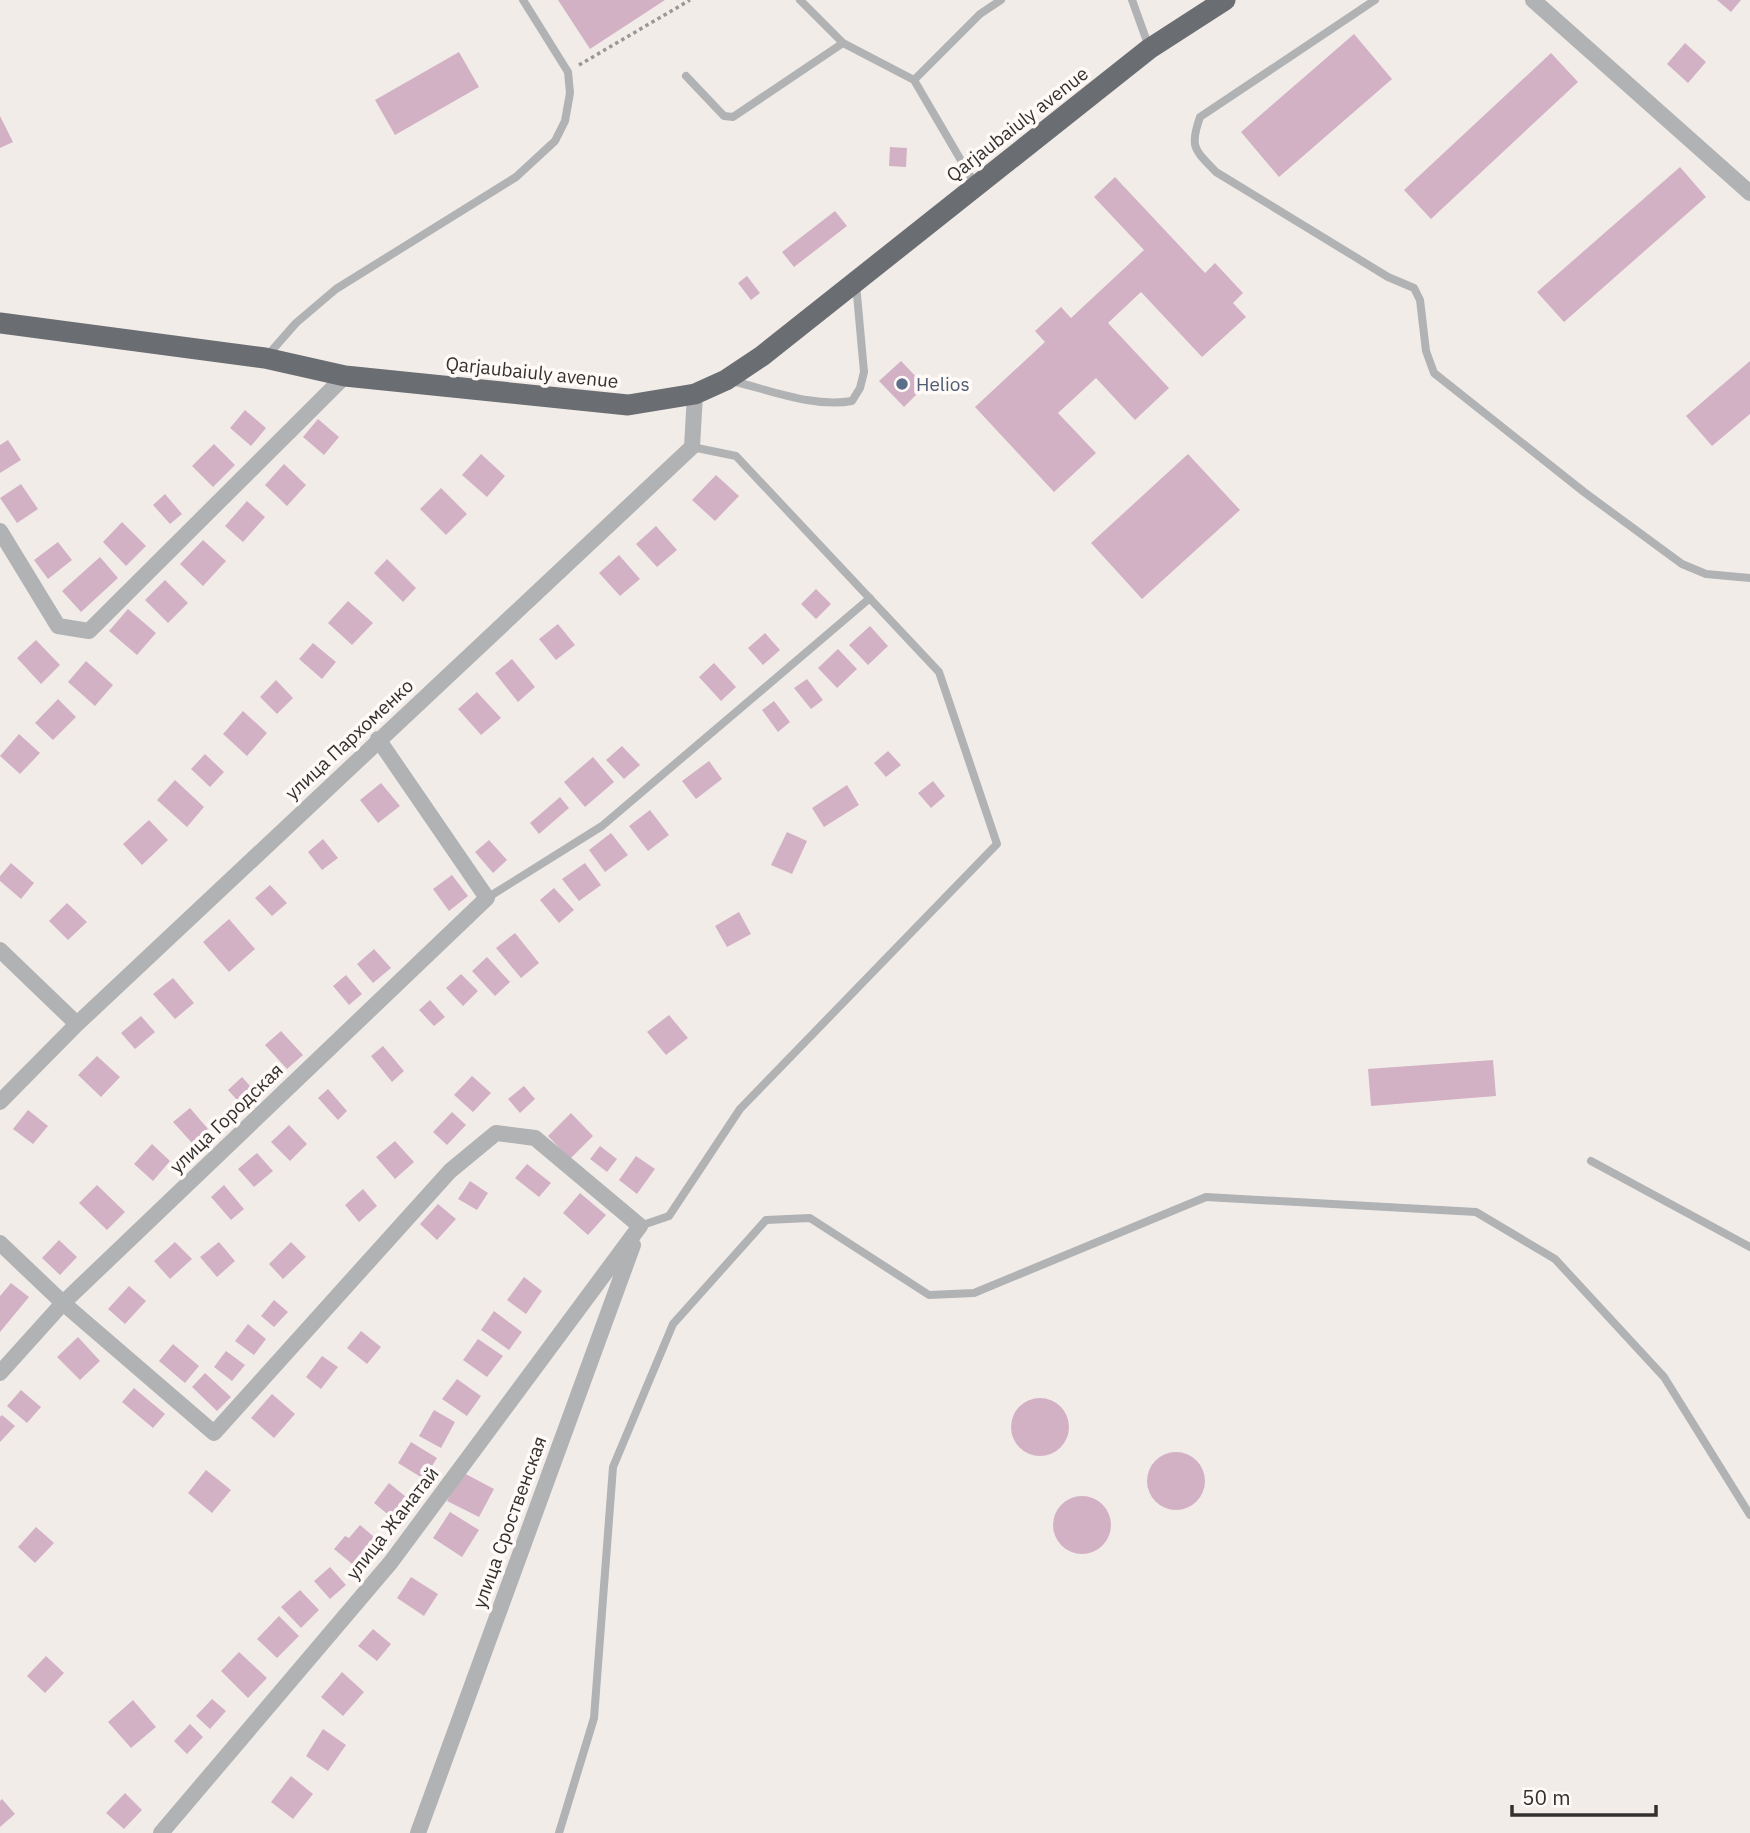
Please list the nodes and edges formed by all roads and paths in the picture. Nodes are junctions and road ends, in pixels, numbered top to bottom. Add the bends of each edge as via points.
1 (523, 0) edge
2 (690, 0) edge
3 (800, 0) edge
4 (1001, 0) edge
5 (1132, 0) edge
6 (1225, 0) edge
7 (1375, 0) edge
8 (1533, 0) edge
9 (843, 43) junction
10 (1149, 49) junction
11 (568, 72) junction
12 (686, 76) dead end
13 (914, 80) junction
14 (976, 186) junction
15 (1750, 193) edge
16 (856, 281) junction
17 (0, 323) edge
18 (265, 358) junction
19 (345, 376) junction
20 (726, 380) junction
21 (695, 394) junction
22 (692, 447) junction
23 (0, 531) edge
24 (1750, 579) edge
25 (870, 598) junction
26 (379, 739) junction
27 (487, 898) junction
28 (0, 950) edge
29 (77, 1024) junction
30 (0, 1102) edge
31 (1591, 1161) dead end
32 (640, 1226) junction
33 (0, 1243) edge
34 (1750, 1247) edge
35 (63, 1303) junction
36 (0, 1373) edge
37 (1750, 1515) edge
38 (161, 1833) edge
39 (418, 1833) edge
40 (559, 1833) edge

1 - 11 lane
2 - 11 path
3 - 9 lane
4 - 13 lane via 980,14
5 - 10 lane
6 - 10 highway, Qarjaubaiuly avenue
7 - 24 lane via 1200,117 1196,151 1216,172 1388,277 1414,288 1434,373 1584,492 1682,564 1706,575
8 - 15 street
9 - 12 lane via 733,117 724,116
9 - 13 lane
10 - 14 highway, Qarjaubaiuly avenue
11 - 18 lane via 565,121 555,141 516,177 337,289 296,323
13 - 14 lane
14 - 16 highway, Qarjaubaiuly avenue
16 - 20 highway, Qarjaubaiuly avenue
16 - 20 lane via 864,372 852,401 818,403
17 - 18 highway, Qarjaubaiuly avenue
18 - 19 highway, Qarjaubaiuly avenue
19 - 21 highway, Qarjaubaiuly avenue via 628,405
19 - 23 street via 89,631 58,626
20 - 21 highway, Qarjaubaiuly avenue
21 - 22 street
22 - 25 lane via 736,456
22 - 26 street, улица Пархоменко
25 - 27 lane via 602,826
25 - 32 lane via 939,671 997,844 740,1109 669,1216
26 - 27 street
26 - 29 street, улица Пархоменко
27 - 35 street, улица Городская
28 - 29 street
29 - 30 street, улица Пархоменко
31 - 34 lane
32 - 35 street via 535,1138 496,1133 450,1171 214,1433
32 - 38 street, улица Жанатай via 391,1562
32 - 39 street, улица Сроственская
33 - 35 street
35 - 36 street, улица Городская
37 - 40 lane via 1664,1377 1555,1259 1476,1212 1206,1196 974,1293 929,1295 810,1218 766,1220 673,1325 613,1467 594,1718

